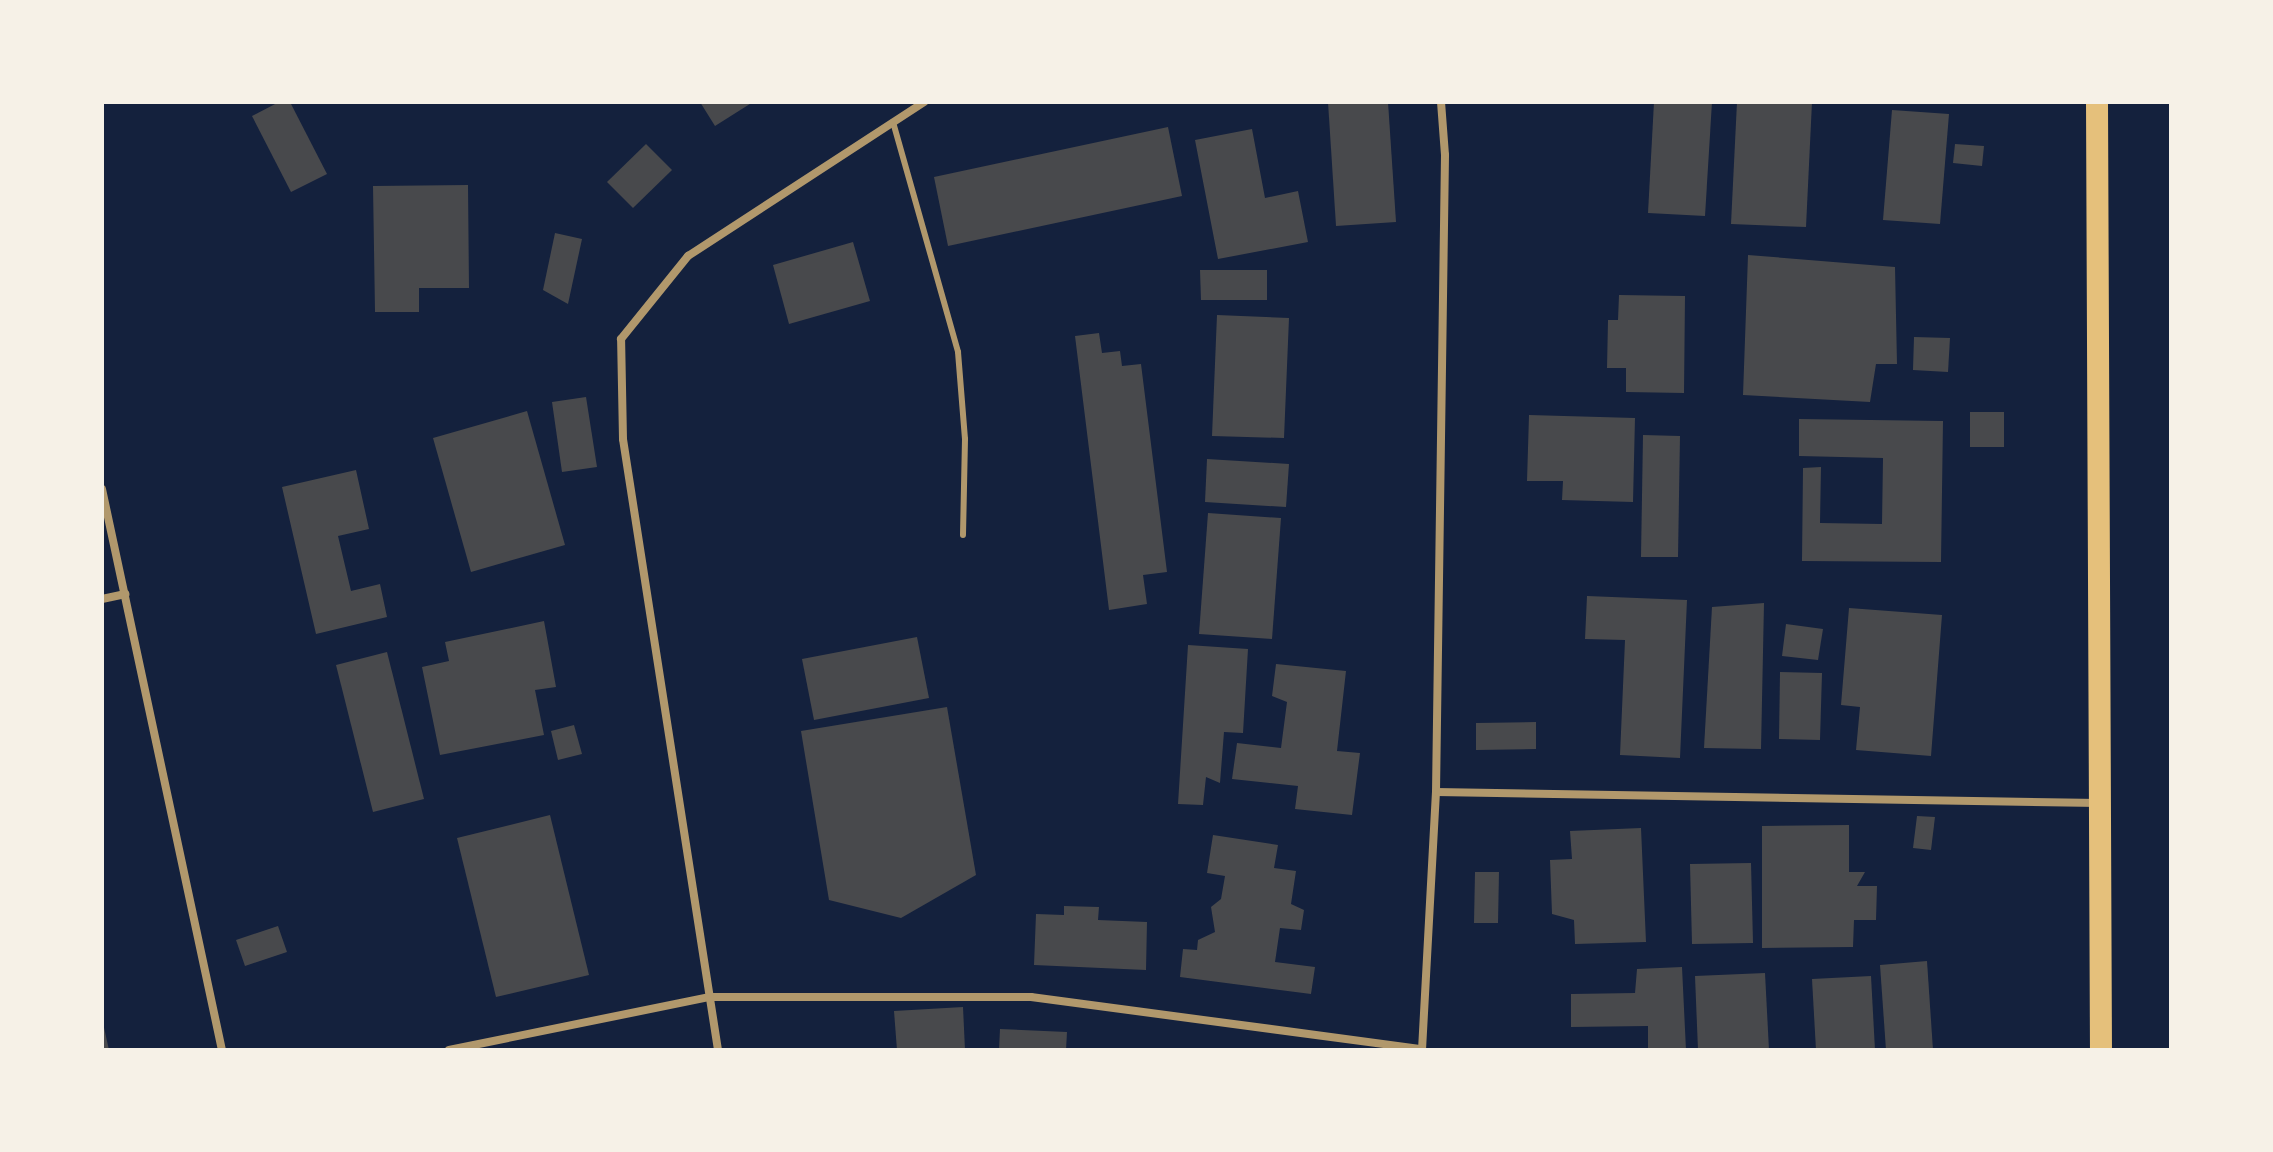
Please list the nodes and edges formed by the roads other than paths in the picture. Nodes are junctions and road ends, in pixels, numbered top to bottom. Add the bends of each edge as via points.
1 (924, 102) edge
2 (1441, 102) edge
3 (2097, 102) edge
4 (893, 122) junction
5 (102, 489) edge
6 (963, 535) dead end
7 (125, 594) junction
8 (102, 599) edge
9 (1436, 792) junction
10 (2104, 803) junction
11 (709, 997) junction
12 (1422, 1049) edge
13 (222, 1050) edge
14 (449, 1050) edge
15 (718, 1050) edge
16 (2101, 1050) edge

1 - 4 street
2 - 9 street via 1445,155
3 - 10 highway
4 - 6 lane via 958,352 965,439
4 - 11 street via 688,256 621,339 623,439
5 - 7 street
7 - 8 street
7 - 13 street
9 - 10 street
9 - 12 street
10 - 16 highway
11 - 12 street via 1031,997
11 - 14 street
11 - 15 street

